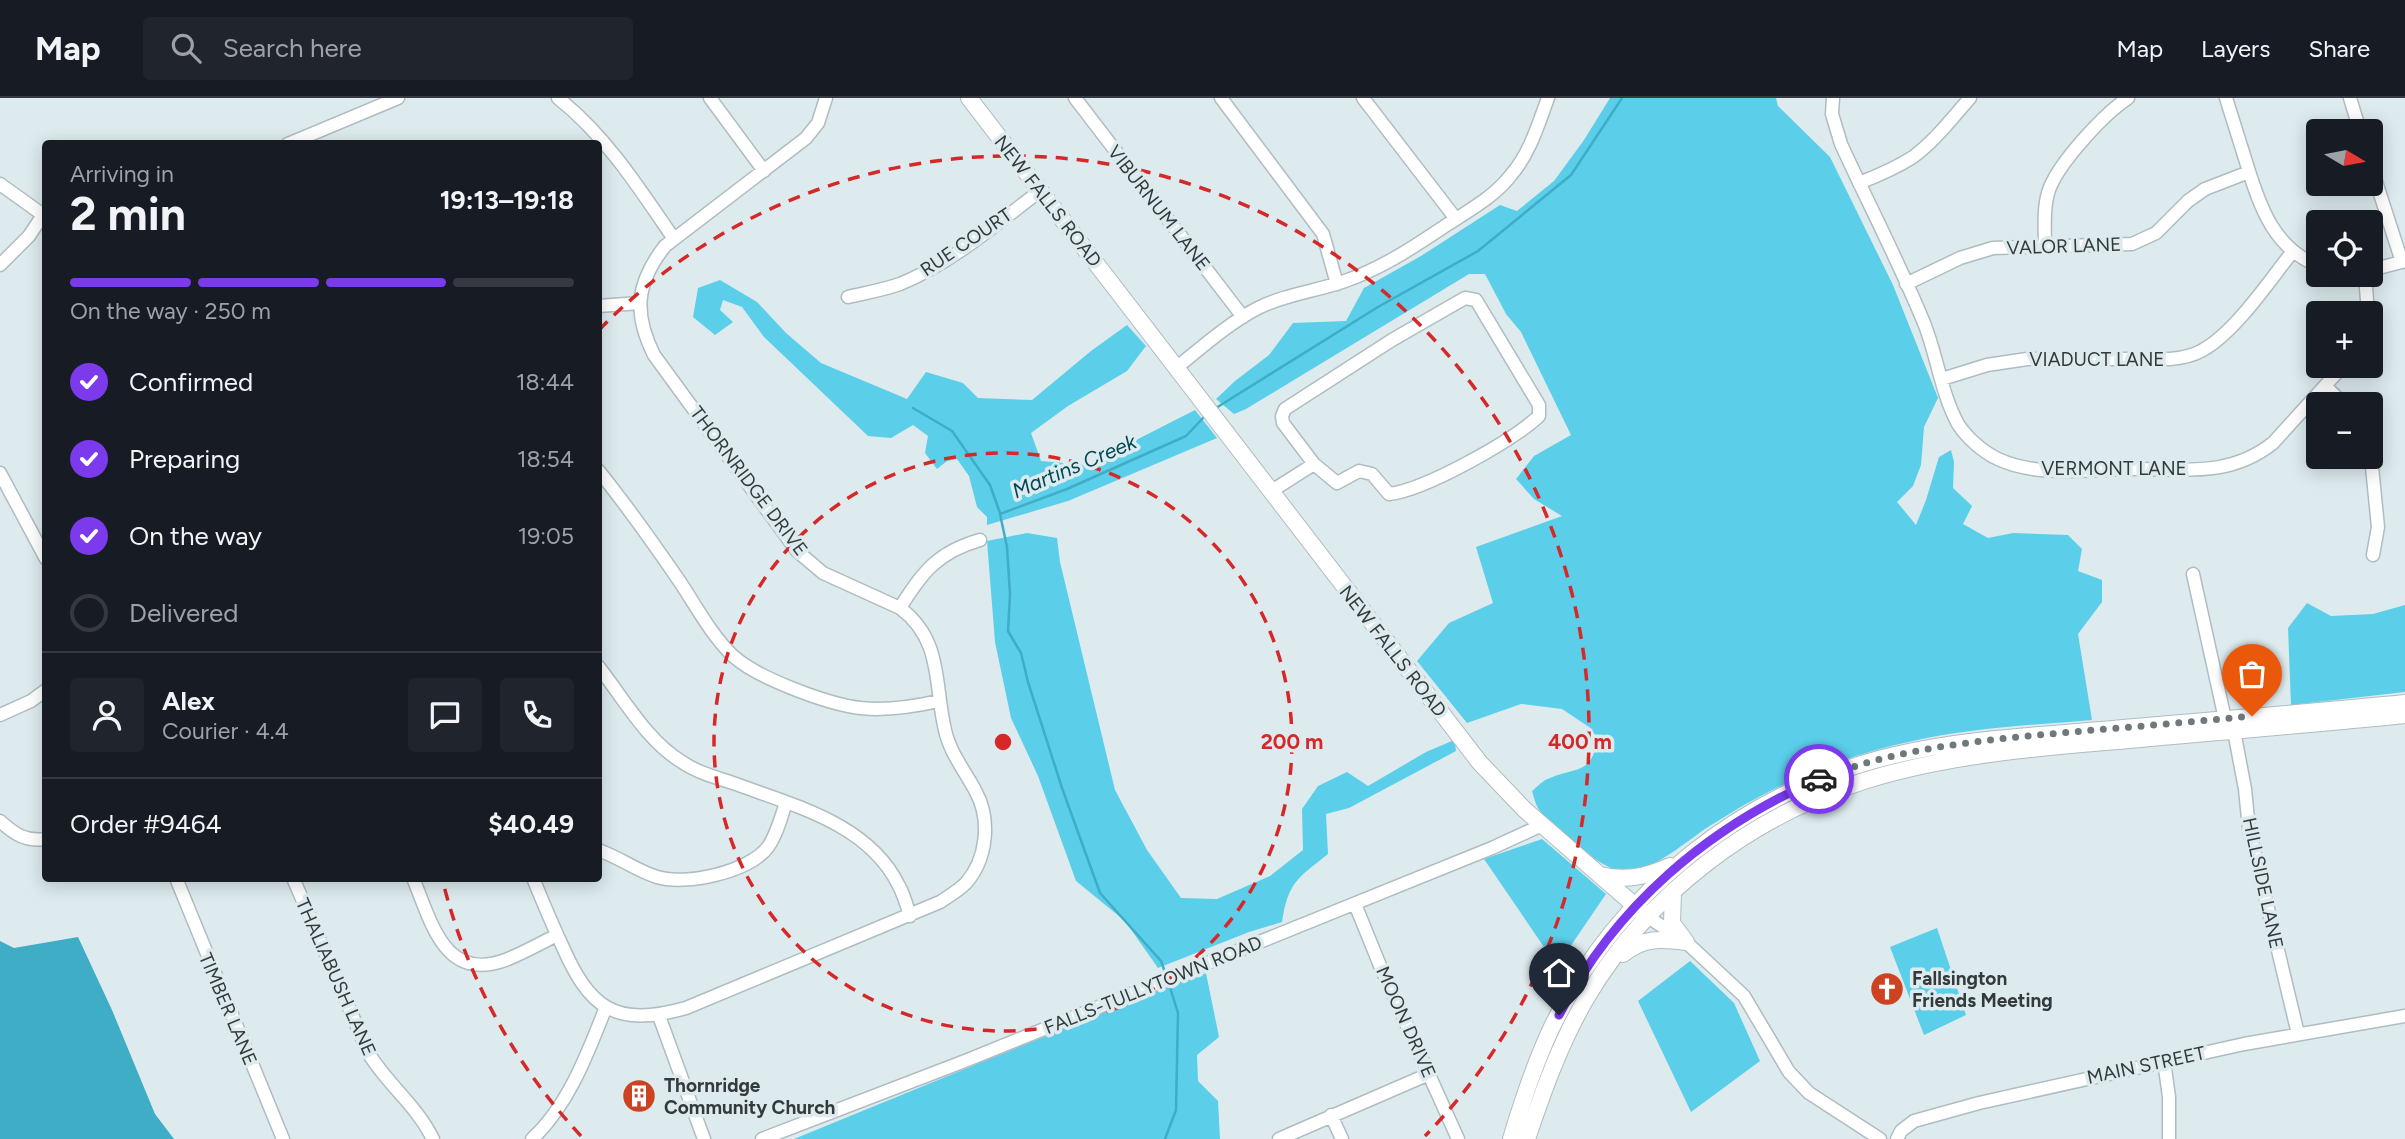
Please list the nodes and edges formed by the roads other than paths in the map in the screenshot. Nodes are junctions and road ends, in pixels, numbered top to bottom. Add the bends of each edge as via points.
1 (398, 98) edge
2 (558, 98) edge
3 (710, 98) edge
4 (826, 98) edge
5 (969, 98) edge
6 (1075, 98) edge
7 (1221, 98) edge
8 (1363, 98) edge
9 (1548, 98) edge
10 (1833, 98) edge
11 (1970, 98) edge
12 (2128, 98) edge
13 (2226, 98) edge
14 (2350, 98) edge
15 (2356, 119) edge
16 (298, 140) edge
17 (764, 171) junction
18 (2249, 172) junction
19 (1859, 183) junction
20 (0, 184) edge
21 (1040, 191) junction
22 (2381, 196) edge
23 (42, 215) edge
24 (42, 219) edge
25 (1456, 219) junction
26 (674, 239) junction
27 (2045, 247) junction
28 (2293, 251) junction
29 (2306, 258) edge
30 (2403, 262) edge
31 (0, 265) edge
32 (2383, 267) edge
33 (1338, 284) junction
34 (1906, 284) junction
35 (848, 297) dead end
36 (640, 303) junction
37 (602, 306) edge
38 (1243, 317) junction
39 (1176, 368) junction
40 (2332, 378) edge
41 (1942, 379) junction
42 (2325, 386) junction
43 (2331, 392) edge
44 (1314, 464) junction
45 (2372, 469) edge
46 (0, 473) edge
47 (602, 475) edge
48 (1270, 492) junction
49 (980, 540) dead end
50 (42, 552) edge
51 (2373, 555) dead end
52 (2193, 574) dead end
53 (900, 608) junction
54 (602, 671) edge
55 (42, 693) edge
56 (939, 701) junction
57 (2405, 703) edge
58 (0, 715) edge
59 (2405, 715) edge
60 (2229, 725) junction
61 (786, 802) junction
62 (0, 821) edge
63 (1542, 825) junction
64 (42, 839) edge
65 (602, 852) edge
66 (1681, 861) junction
67 (1599, 875) junction
68 (178, 882) edge
69 (295, 882) edge
70 (415, 882) edge
71 (535, 882) edge
72 (1673, 892) junction
73 (1355, 904) junction
74 (1634, 906) junction
75 (911, 916) junction
76 (1648, 917) junction
77 (557, 935) junction
78 (1686, 943) junction
79 (1604, 972) junction
80 (607, 1007) junction
81 (659, 1016) junction
82 (2405, 1016) edge
83 (2298, 1034) junction
84 (2164, 1060) junction
85 (1429, 1074) junction
86 (1331, 1115) junction
87 (283, 1139) edge
88 (433, 1139) edge
89 (532, 1139) edge
90 (704, 1139) edge
91 (762, 1139) edge
92 (1279, 1139) edge
93 (1342, 1139) edge
94 (1458, 1139) edge
95 (1511, 1139) edge
96 (1527, 1139) edge
97 (1880, 1139) edge
98 (1897, 1139) edge
99 (2169, 1139) edge

1 - 16 street
2 - 26 street via 609,146
3 - 17 street
4 - 17 street, THORNRIDGE DRIVE via 813,131
5 - 21 main road, NEW FALLS ROAD
6 - 38 street, VIBURNUM LANE
7 - 33 street via 1322,234
8 - 25 street
9 - 25 street via 1534,137 1512,174
10 - 19 street, VERMONT LANE via 1836,129
11 - 19 street via 1914,156
12 - 27 street via 2103,119 2053,180 2046,200
13 - 18 street
14 - 15 street
17 - 26 street, THORNRIDGE DRIVE
18 - 27 street, VALOR LANE via 2205,189 2144,240 2121,246
18 - 28 street via 2269,224
19 - 34 street, VERMONT LANE
20 - 23 street
21 - 35 street, RUE COURT via 922,274
21 - 39 main road, NEW FALLS ROAD
22 - 30 street
24 - 31 street
25 - 33 street via 1382,265
26 - 36 street, THORNRIDGE DRIVE via 646,274
27 - 34 street, VALOR LANE via 1977,252
28 - 29 street
28 - 41 street, VIADUCT LANE via 2225,331 2188,356 2027,359
30 - 32 street
33 - 38 street via 1278,300
34 - 41 street, VERMONT LANE
36 - 37 street
36 - 53 street, THORNRIDGE DRIVE via 643,328 654,355 797,551 823,573
38 - 39 street
39 - 48 main road, NEW FALLS ROAD
40 - 42 street, VERMONT LANE
41 - 42 street, VERMONT LANE via 1958,424 1984,450 2008,463 2047,469 2232,466 2273,443
42 - 43 street
44 - 44 street via 1337,483 1359,471 1372,474 1389,494 1399,493 1503,444 1539,416 1539,405 1476,300 1465,298 1285,409 1283,423
44 - 48 street
45 - 51 street via 2378,527
46 - 50 street
47 - 56 street via 723,645 744,664 786,686 853,708 891,709
48 - 63 main road, NEW FALLS ROAD via 1480,763
49 - 53 street via 925,570
52 - 60 street, HILLSIDE LANE
53 - 56 street, THORNRIDGE DRIVE via 919,625 929,643
54 - 61 street via 669,754 695,769
55 - 58 street
56 - 75 street, THORNRIDGE DRIVE via 949,746 979,799 984,841 966,883
57 - 60 main road
59 - 60 main road
60 - 66 main road via 1970,742 1873,760 1790,792 1727,827
60 - 72 main road via 1986,754 1869,779 1765,824
60 - 83 street, HILLSIDE LANE
61 - 65 street via 773,839 761,854 707,878 661,878
61 - 75 street via 833,822 864,842 890,871
62 - 64 street via 19,836
63 - 67 main road, NEW FALLS ROAD
63 - 73 street, FALLS-TULLYTOWN ROAD
66 - 67 main road via 1639,878
66 - 74 main road
67 - 74 main road, NEW FALLS ROAD
68 - 87 street, TIMBER LANE
69 - 88 street, THALIABUSH LANE via 369,1054 415,1109
70 - 77 street via 436,934 450,954 465,963 495,963
71 - 77 street, THORNRIDGE DRIVE
72 - 76 main road
72 - 78 main road via 1672,923
73 - 85 street, MOON DRIVE
73 - 91 street, FALLS-TULLYTOWN ROAD
74 - 76 main road, NEW FALLS ROAD
74 - 95 main road via 1566,1000 1539,1057
75 - 81 street, THORNRIDGE DRIVE
76 - 78 street, NEW FALLS ROAD
76 - 79 main road
77 - 80 street, THORNRIDGE DRIVE via 579,981
78 - 79 main road via 1647,940 1626,951
78 - 97 street, NEW FALLS ROAD via 1744,996 1789,1072 1809,1093
79 - 96 main road via 1571,1026
80 - 81 street, THORNRIDGE DRIVE
80 - 89 street via 564,1097
81 - 90 street
82 - 83 street, MAIN STREET
83 - 84 street, MAIN STREET
84 - 98 street, MAIN STREET via 1952,1109 1914,1121
84 - 99 street
85 - 86 street
85 - 94 street, MOON DRIVE
86 - 92 street
86 - 93 street

